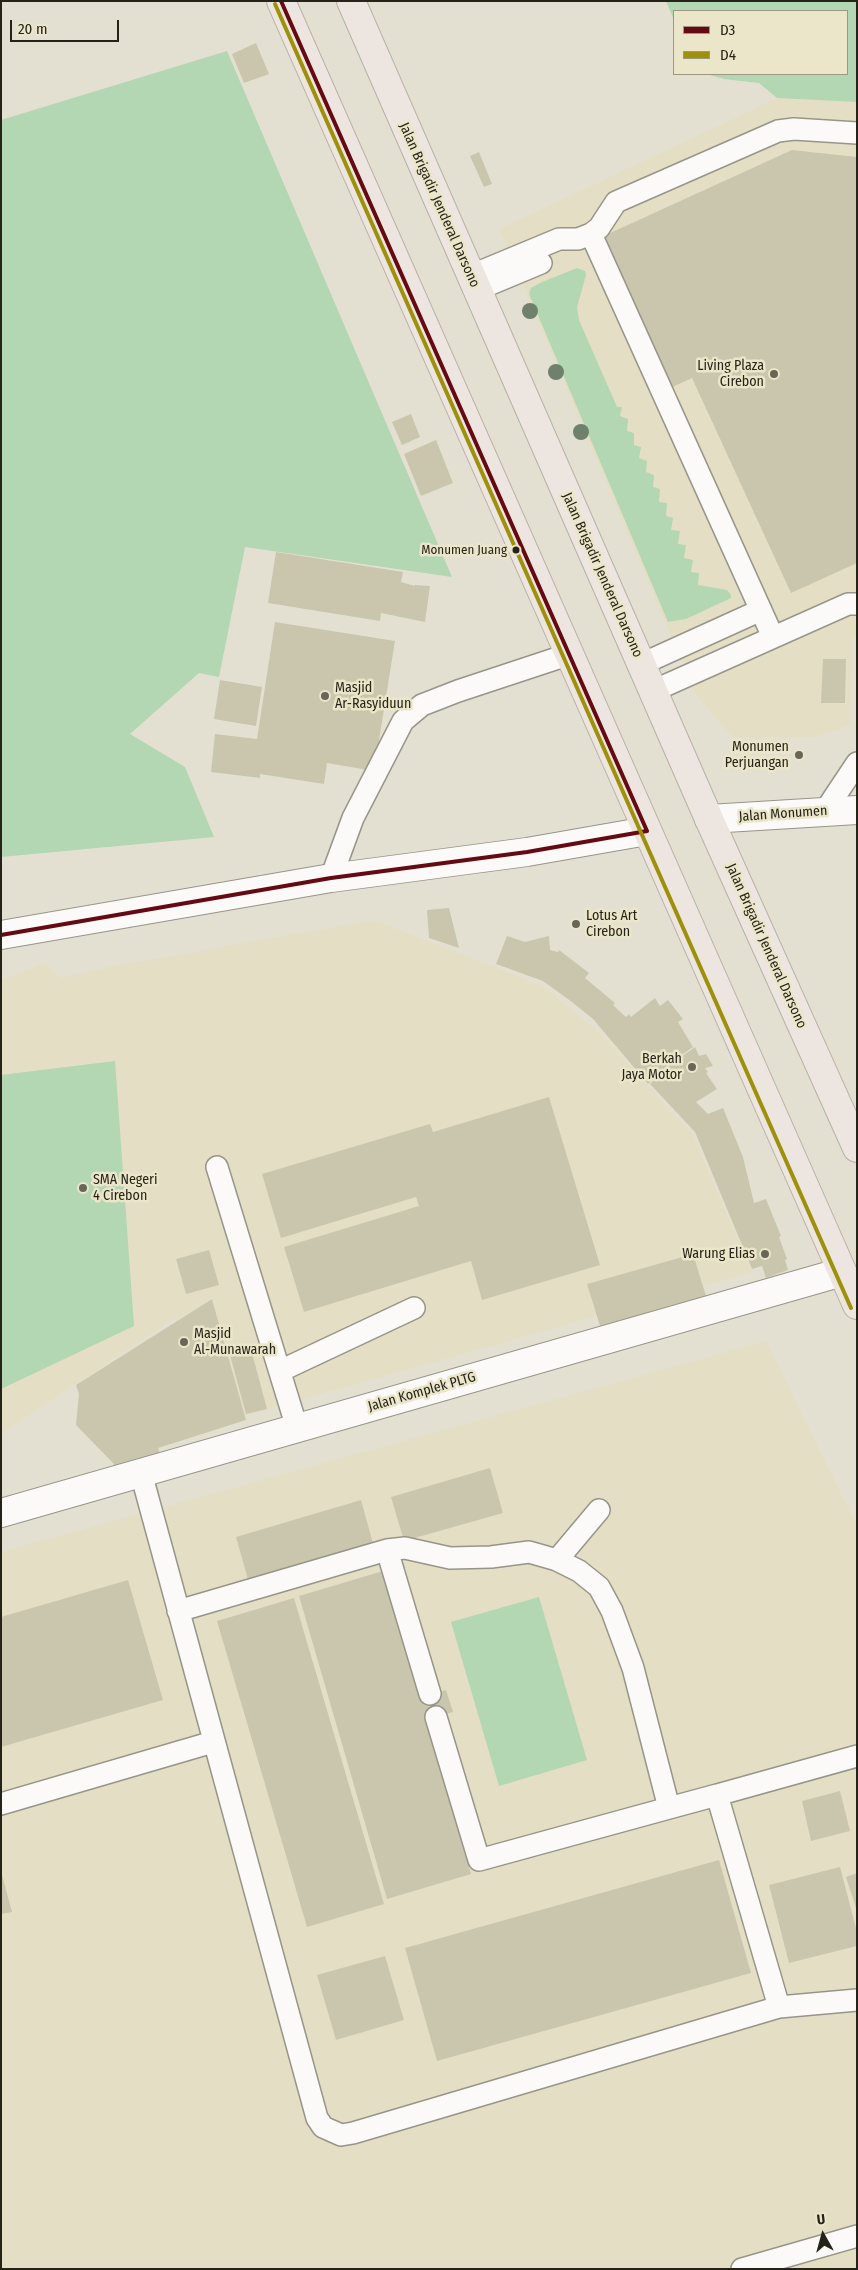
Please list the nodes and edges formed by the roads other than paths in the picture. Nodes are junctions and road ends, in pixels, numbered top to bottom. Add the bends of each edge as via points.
1 (281, 1) edge
2 (351, 1) edge
3 (857, 133) edge
4 (585, 237) junction
5 (473, 283) junction
6 (854, 603) edge
7 (761, 610) junction
8 (773, 637) junction
9 (570, 654) junction
10 (642, 664) junction
11 (653, 691) junction
12 (857, 763) edge
13 (857, 810) edge
14 (825, 811) junction
15 (709, 818) junction
16 (647, 831) junction
17 (331, 878) junction
18 (1, 935) edge
19 (857, 1148) edge
20 (217, 1167) dead end
21 (849, 1269) edge
22 (857, 1305) edge
23 (414, 1308) dead end
24 (280, 1370) junction
25 (297, 1428) junction
26 (141, 1473) junction
27 (599, 1510) dead end
28 (1, 1513) edge
29 (387, 1550) junction
30 (558, 1560) junction
31 (178, 1611) junction
32 (430, 1694) dead end
33 (436, 1717) dead end
34 (213, 1742) junction
35 (857, 1756) edge
36 (717, 1795) junction
37 (1, 1804) edge
38 (669, 1808) junction
39 (857, 2000) edge
40 (779, 2007) junction
41 (857, 2236) edge
42 (742, 2269) edge

1 - 9 highway
2 - 5 highway, Jalan Brigadir Jenderal Darsono
3 - 4 lane via 794,129 764,137 616,202 599,228
4 - 5 lane via 560,239
4 - 7 lane
5 - 10 highway, Jalan Brigadir Jenderal Darsono
6 - 8 lane
7 - 8 lane
7 - 10 lane
8 - 11 lane
9 - 16 highway
9 - 17 lane via 422,705 403,721 353,818
10 - 11 highway, Jalan Brigadir Jenderal Darsono
11 - 15 highway, Jalan Brigadir Jenderal Darsono
12 - 14 lane
13 - 14 street, Jalan Monumen
14 - 15 street, Jalan Monumen
15 - 19 highway, Jalan Brigadir Jenderal Darsono
16 - 17 street via 526,852
16 - 21 highway
17 - 18 street
20 - 24 lane
21 - 22 highway
21 - 25 street, Jalan Komplek PLTG
23 - 24 lane
24 - 25 lane
25 - 26 street, Jalan Komplek PLTG
26 - 28 street, Jalan Komplek PLTG
26 - 31 lane
27 - 30 lane
29 - 30 lane via 405,1548 450,1558 529,1552
29 - 31 lane
29 - 32 lane
30 - 38 lane via 599,1587 612,1611 633,1668
31 - 34 lane
33 - 38 lane via 479,1860
34 - 37 lane
34 - 40 lane via 317,2118 330,2131 341,2135 353,2132
35 - 36 lane
36 - 38 lane
36 - 40 lane
39 - 40 lane
41 - 42 lane

